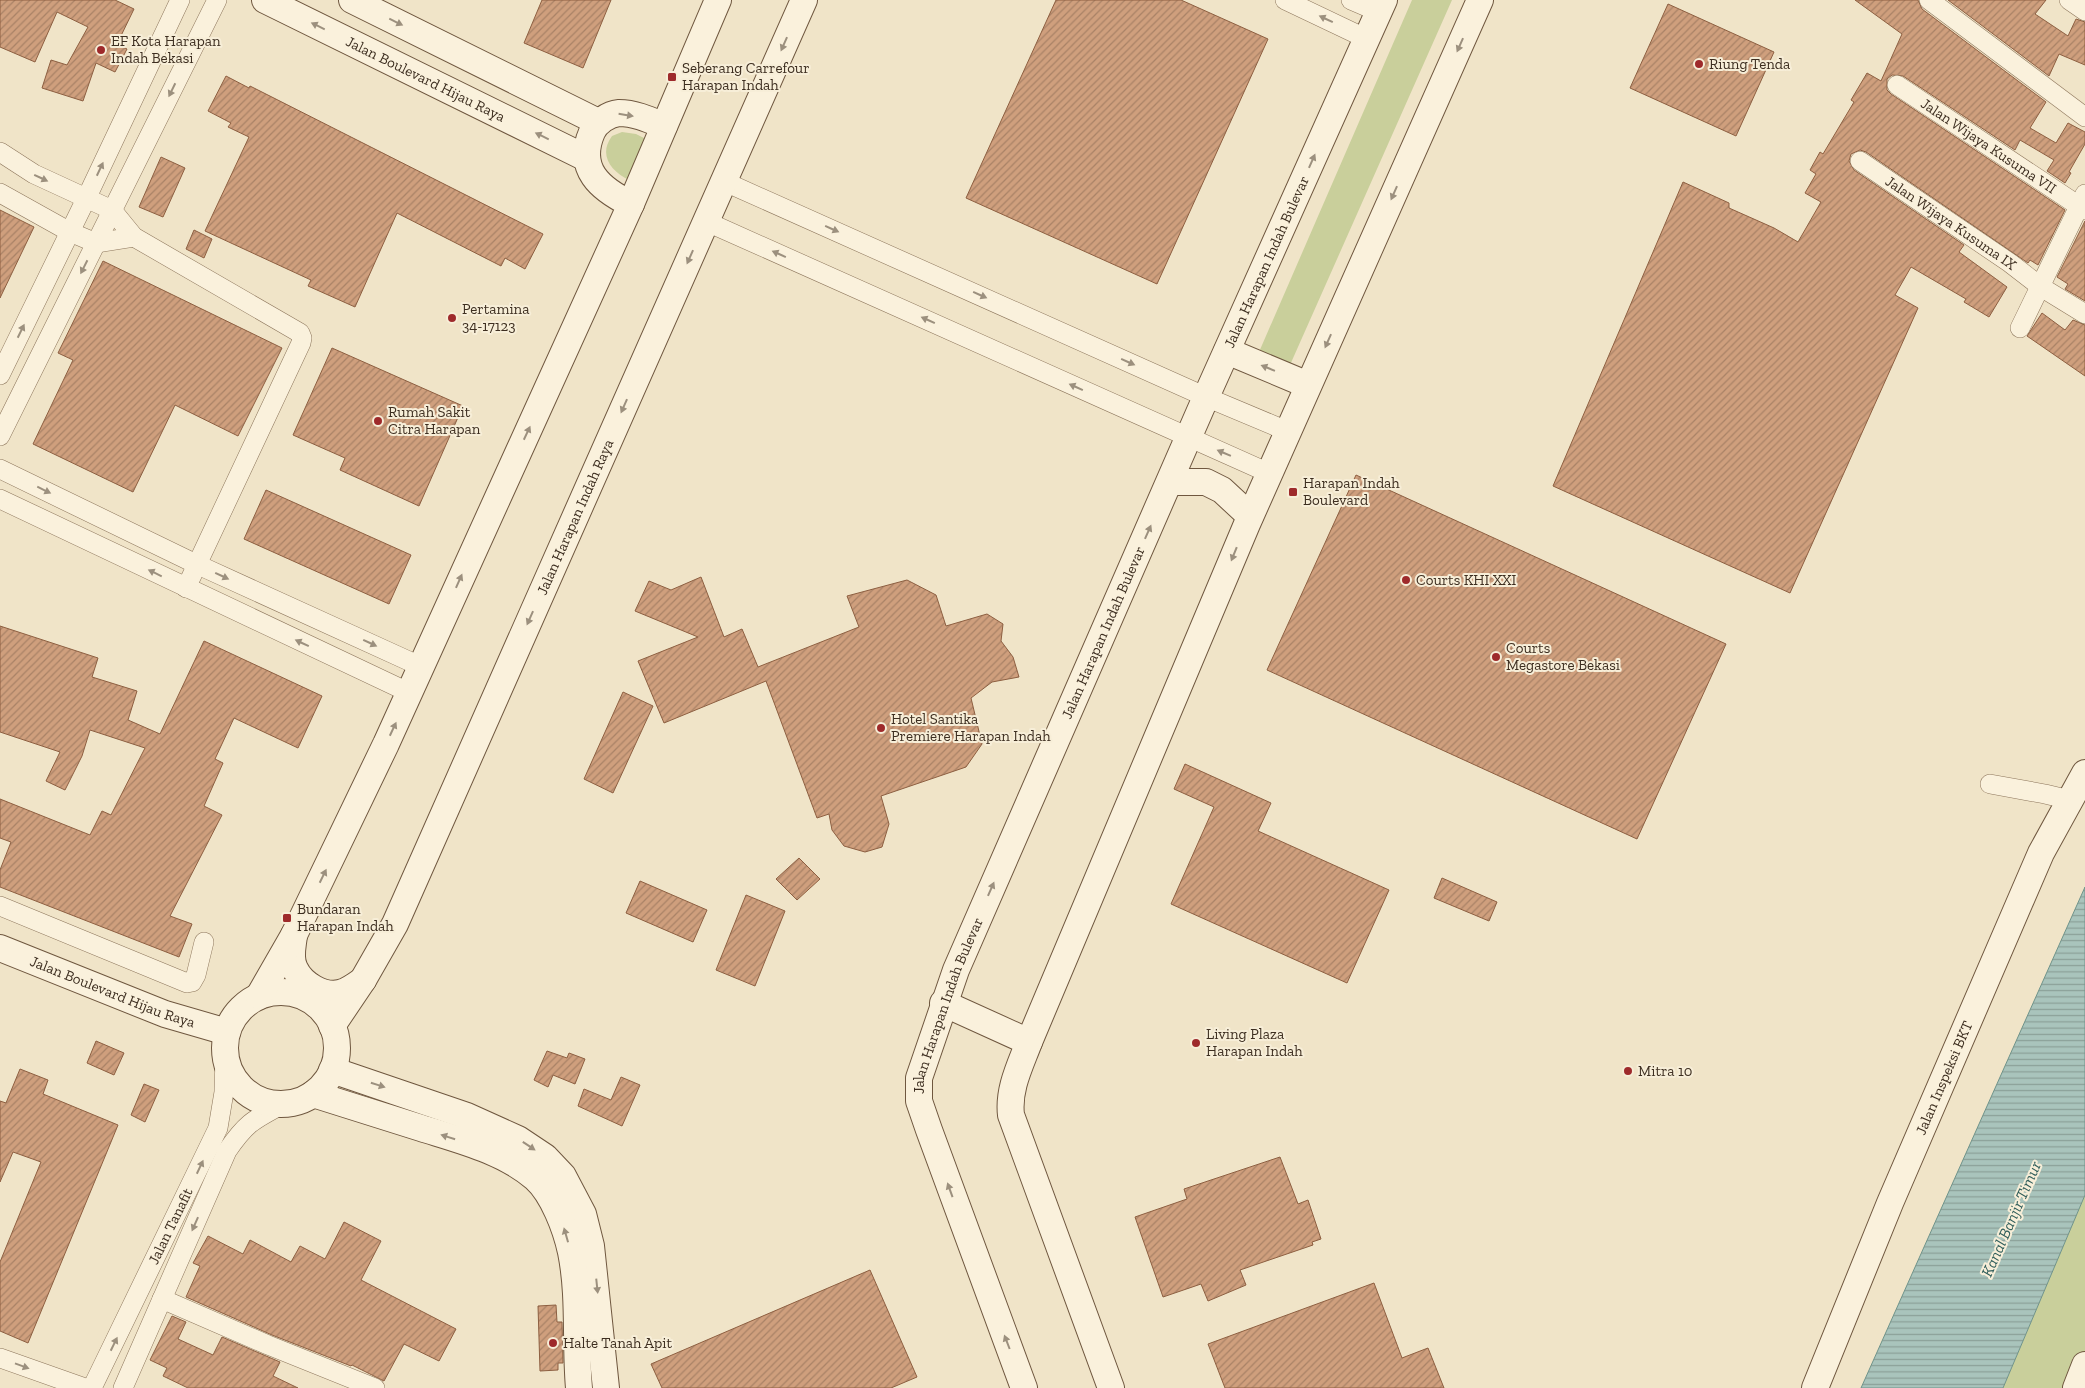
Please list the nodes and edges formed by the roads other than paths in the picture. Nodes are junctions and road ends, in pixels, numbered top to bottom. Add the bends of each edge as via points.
1 (180, 0) edge
2 (217, 0) edge
3 (265, 0) edge
4 (352, 0) edge
5 (718, 0) edge
6 (804, 0) edge
7 (1285, 0) edge
8 (1351, 0) edge
9 (1480, 0) edge
10 (1929, 0) edge
11 (2069, 0) edge
12 (1381, 6) edge
13 (2085, 11) edge
14 (1367, 39) junction
15 (1897, 85) dead end
16 (2085, 117) edge
17 (598, 122) junction
18 (664, 126) junction
19 (0, 152) edge
20 (586, 158) junction
21 (1860, 161) dead end
22 (723, 181) junction
23 (0, 193) edge
24 (86, 199) junction
25 (631, 204) junction
26 (2083, 204) edge
27 (112, 210) junction
28 (705, 221) junction
29 (70, 232) junction
30 (134, 237) junction
31 (96, 243) junction
32 (2041, 287) junction
33 (2085, 314) edge
34 (2020, 328) dead end
35 (1227, 352) junction
36 (0, 374) edge
37 (1308, 385) junction
38 (1206, 397) junction
39 (1287, 432) junction
40 (0, 436) edge
41 (1189, 438) junction
42 (0, 468) edge
43 (1269, 473) junction
44 (1170, 482) junction
45 (0, 499) edge
46 (1250, 516) junction
47 (196, 564) junction
48 (186, 588) junction
49 (422, 667) junction
50 (410, 693) junction
51 (2085, 773) edge
52 (1990, 784) dead end
53 (2070, 800) junction
54 (0, 906) edge
55 (294, 935) junction
56 (204, 942) dead end
57 (0, 948) edge
58 (364, 980) junction
59 (259, 996) junction
60 (943, 1003) junction
61 (332, 1026) junction
62 (1019, 1037) junction
63 (226, 1044) junction
64 (332, 1070) junction
65 (313, 1094) junction
66 (282, 1104) junction
67 (162, 1299) junction
68 (0, 1358) edge
69 (2085, 1365) edge
70 (85, 1388) edge
71 (92, 1388) edge
72 (123, 1388) edge
73 (375, 1388) edge
74 (579, 1388) edge
75 (606, 1388) edge
76 (1024, 1388) edge
77 (1111, 1388) edge
78 (1816, 1388) edge
79 (2076, 1388) edge

24 -> 1 street
2 -> 27 street
20 -> 3 street, Jalan Boulevard Hijau Raya
4 -> 17 street
5 - 18 street
6 -> 22 street, Jalan Harapan Indah Raya
14 -> 7 street
8 - 12 street
9 -> 37 street
10 - 16 street
11 - 13 street
12 - 14 street, Jalan Harapan Indah Bulevar
35 -> 14 street, Jalan Harapan Indah Bulevar
15 - 26 street, Jalan Wijaya Kusuma VII
17 -> 18 street via 618,113
17 - 20 street via 586,145
18 - 25 street
19 -> 24 street via 34,174
20 - 25 street via 608,193
21 - 32 street, Jalan Wijaya Kusuma IX
22 - 28 street, Jalan Harapan Indah Raya
22 -> 38 street
23 - 29 street
24 - 27 street
24 - 29 street
49 -> 25 street
26 - 32 street
27 - 30 street
27 - 31 street
41 -> 28 street
28 -> 58 street, Jalan Harapan Indah Raya via 395,924
29 - 31 street
36 -> 29 street
30 - 31 street
30 - 47 street via 296,330 302,338
31 -> 40 street
32 - 33 street, Jalan Wijaya Kusuma IX
32 - 34 street
37 -> 35 street
35 - 38 street, Jalan Harapan Indah Bulevar
37 - 39 street
38 - 39 street
38 - 41 street, Jalan Harapan Indah Bulevar
39 - 43 street
43 -> 41 street
41 - 44 street, Jalan Harapan Indah Bulevar
42 -> 47 street
43 - 46 street
44 - 46 street via 1206,482 1222,490
60 -> 44 street, Jalan Harapan Indah Bulevar
48 -> 45 street
46 -> 62 street
47 - 48 street
47 -> 49 street
50 -> 48 street
49 - 50 street
55 -> 50 street
51 - 53 street, Jalan Inspeksi BKT
52 - 53 street
53 - 78 street, Jalan Inspeksi BKT via 2041,853 1894,1194
54 - 56 street via 187,983 192,982 196,975
55 - 58 street via 291,955 295,970 309,985 324,993 338,994
55 - 59 street
57 - 63 street, Jalan Boulevard Hijau Raya via 165,1014
58 - 61 street, Jalan Harapan Indah Raya
59 - 61 street via 283,992 296,994 318,1006
59 - 63 street via 239,1010
60 - 62 street
76 -> 60 street, Jalan Harapan Indah Bulevar via 919,1102 919,1078
61 - 64 street via 337,1048
62 - 77 street via 1010,1115
63 - 66 street via 233,1078 260,1100
71 -> 63 street, Jalan Tanafit via 218,1128 224,1092
64 - 65 street
64 -> 75 street via 467,1116 518,1139 545,1157 563,1176 583,1214 592,1246
65 - 66 street
74 -> 65 street via 571,1252 553,1203 536,1179 516,1165 473,1145
66 -> 67 street, Jalan Tanafit via 251,1121 227,1151
67 - 72 street, Jalan Tanafit
67 - 73 street
68 -> 70 street
69 - 79 street

